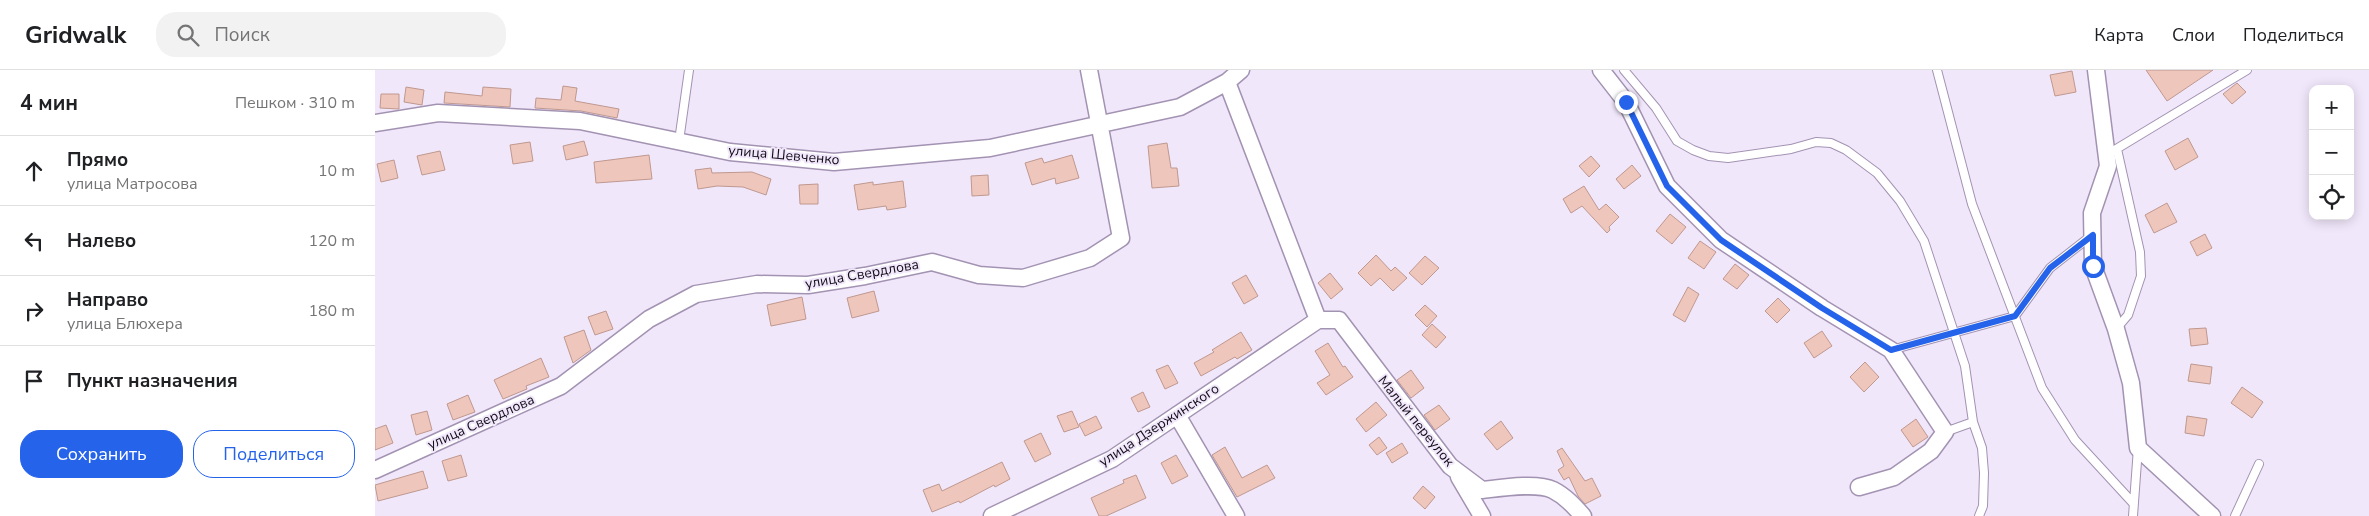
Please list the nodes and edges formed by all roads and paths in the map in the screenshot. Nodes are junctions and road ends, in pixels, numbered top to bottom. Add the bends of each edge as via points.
1 (689, 70) edge
2 (1089, 70) edge
3 (1241, 70) edge
4 (1601, 70) edge
5 (1624, 70) edge
6 (1937, 70) edge
7 (2095, 70) edge
8 (2247, 70) edge
9 (1227, 82) junction
10 (375, 123) edge
11 (1098, 125) junction
12 (679, 141) junction
13 (2112, 152) junction
14 (2093, 235) junction
15 (2015, 316) junction
16 (1318, 320) junction
17 (2116, 329) junction
18 (1953, 333) junction
19 (1891, 350) junction
20 (1177, 415) junction
21 (1973, 422) junction
22 (1945, 432) junction
23 (2138, 448) junction
24 (2259, 464) dead end
25 (1454, 468) junction
26 (375, 470) edge
27 (1859, 487) dead end
28 (2133, 503) junction
29 (993, 516) edge
30 (1236, 516) edge
31 (1482, 516) edge
32 (1583, 516) edge
33 (1979, 516) edge
34 (2133, 516) edge
35 (2213, 516) edge
36 (2235, 516) edge

1 - 12 lane
2 - 11 street
3 - 9 street, улица Шевченко
4 - 19 street via 1626,102 1667,186 1721,240
5 - 18 lane via 1656,108 1677,141 1693,150 1728,158 1817,142 1831,143 1877,173 1900,201 1924,242
6 - 15 lane via 1972,204
7 - 13 street
8 - 13 lane
9 - 11 street, улица Шевченко via 1179,107
9 - 16 street
10 - 12 street, улица Шевченко via 437,114 580,121
11 - 12 street, улица Шевченко via 990,148 834,162 730,152
11 - 26 street, улица Свердлова via 1121,238 1089,258 1023,278 979,275 931,262 808,285 757,284 696,294 649,319 561,386
13 - 14 street via 2093,213
13 - 17 lane via 2140,252 2141,276 2128,315
14 - 15 lane via 2050,268
14 - 17 street via 2093,266
15 - 18 lane
15 - 28 lane via 2042,388 2075,440
16 - 20 street, улица Дзержинского
16 - 25 street, Малый переулок via 1339,320
17 - 23 street via 2131,383
18 - 19 lane
18 - 21 lane via 1965,366
19 - 22 street
20 - 29 street, улица Дзержинского via 1112,459
20 - 30 street
21 - 22 lane
21 - 33 lane via 1982,448 1984,472 1983,506
22 - 27 street via 1931,451 1894,477
23 - 28 lane
23 - 35 street
24 - 36 lane
25 - 31 street
25 - 32 street, Малый переулок via 1482,490 1518,486 1551,489
28 - 34 lane

